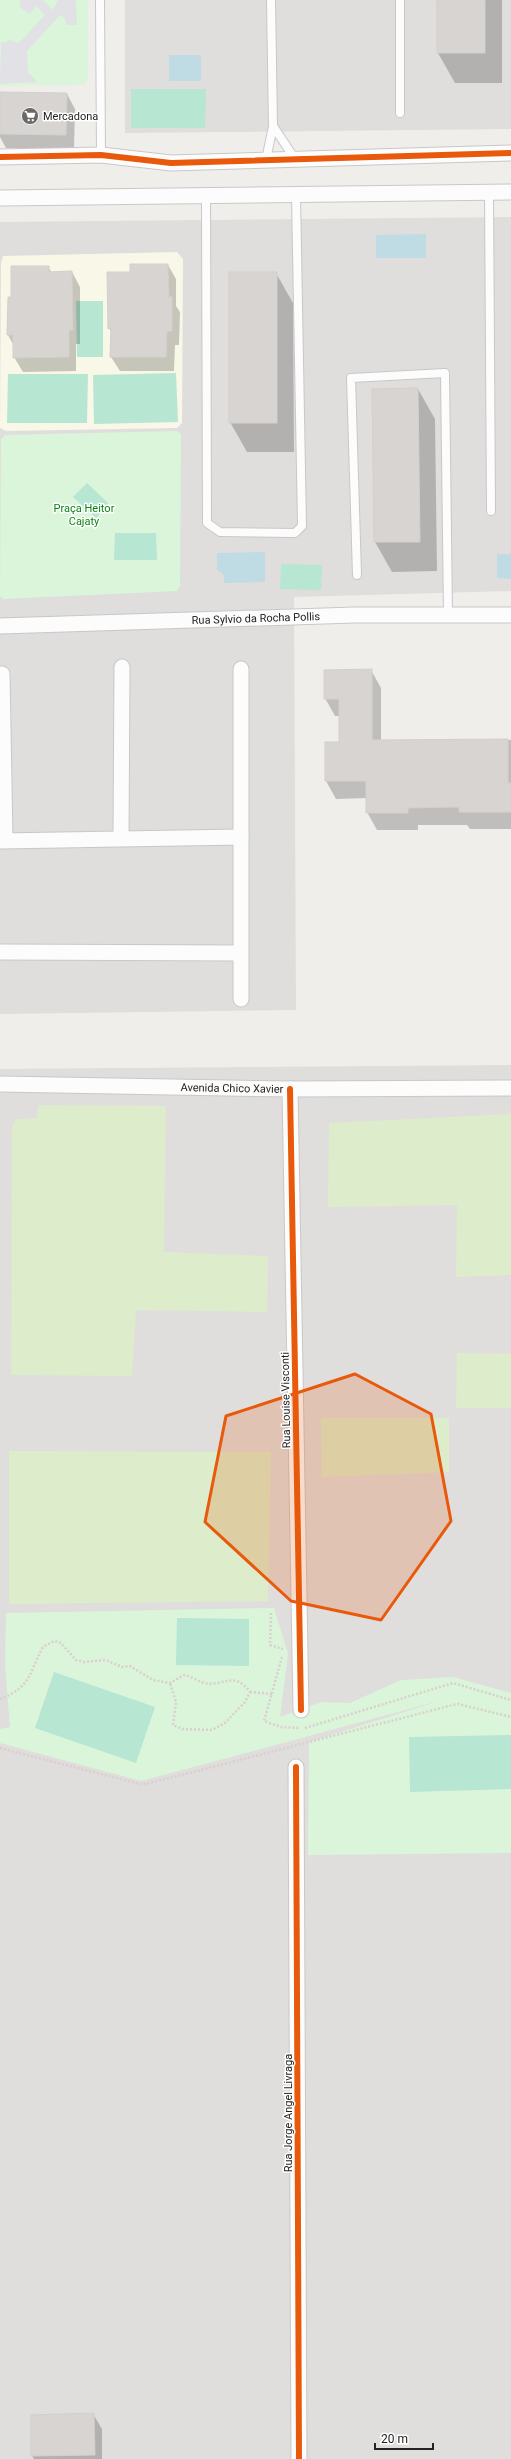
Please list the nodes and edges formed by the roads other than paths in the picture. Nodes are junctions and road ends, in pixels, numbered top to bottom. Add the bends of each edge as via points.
1 (100, 0) edge
2 (271, 0) edge
3 (400, 0) edge
4 (400, 113) dead end
5 (273, 126) junction
6 (511, 153) edge
7 (101, 155) junction
8 (0, 157) edge
9 (296, 159) junction
10 (266, 160) junction
11 (511, 192) edge
12 (489, 193) junction
13 (296, 195) junction
14 (206, 196) junction
15 (0, 198) edge
16 (491, 511) dead end
17 (357, 574) dead end
18 (448, 615) junction
19 (511, 615) edge
20 (0, 626) edge
21 (122, 667) dead end
22 (241, 669) dead end
23 (2, 674) dead end
24 (241, 837) junction
25 (122, 838) junction
26 (3, 840) edge
27 (0, 952) edge
28 (240, 953) junction
29 (241, 999) dead end
30 (0, 1084) edge
31 (511, 1088) edge
32 (290, 1089) junction
33 (301, 1710) dead end
34 (296, 1767) dead end
35 (299, 2459) edge

1 - 7 lane
2 - 5 lane
3 - 4 lane
5 - 9 lane
5 - 10 lane
6 - 9 street
7 - 8 street
7 - 10 street via 171,163
9 - 10 street
11 - 12 street
12 - 13 street
12 - 16 lane
13 - 14 street
13 - 14 lane via 302,526 295,533 220,532 207,523
14 - 15 street
17 - 18 lane via 351,378 445,373
18 - 19 street, Rua Sylvio da Rocha Pollis
18 - 20 street, Rua Sylvio da Rocha Pollis via 356,615
21 - 25 street
22 - 24 street
23 - 26 street
24 - 25 street
24 - 28 street
25 - 26 street
27 - 28 street
28 - 29 street
30 - 32 street, Avenida Chico Xavier
31 - 32 street, Avenida Chico Xavier
32 - 33 street, Rua Louise Visconti
34 - 35 street, Rua Jorge Angel Livraga

